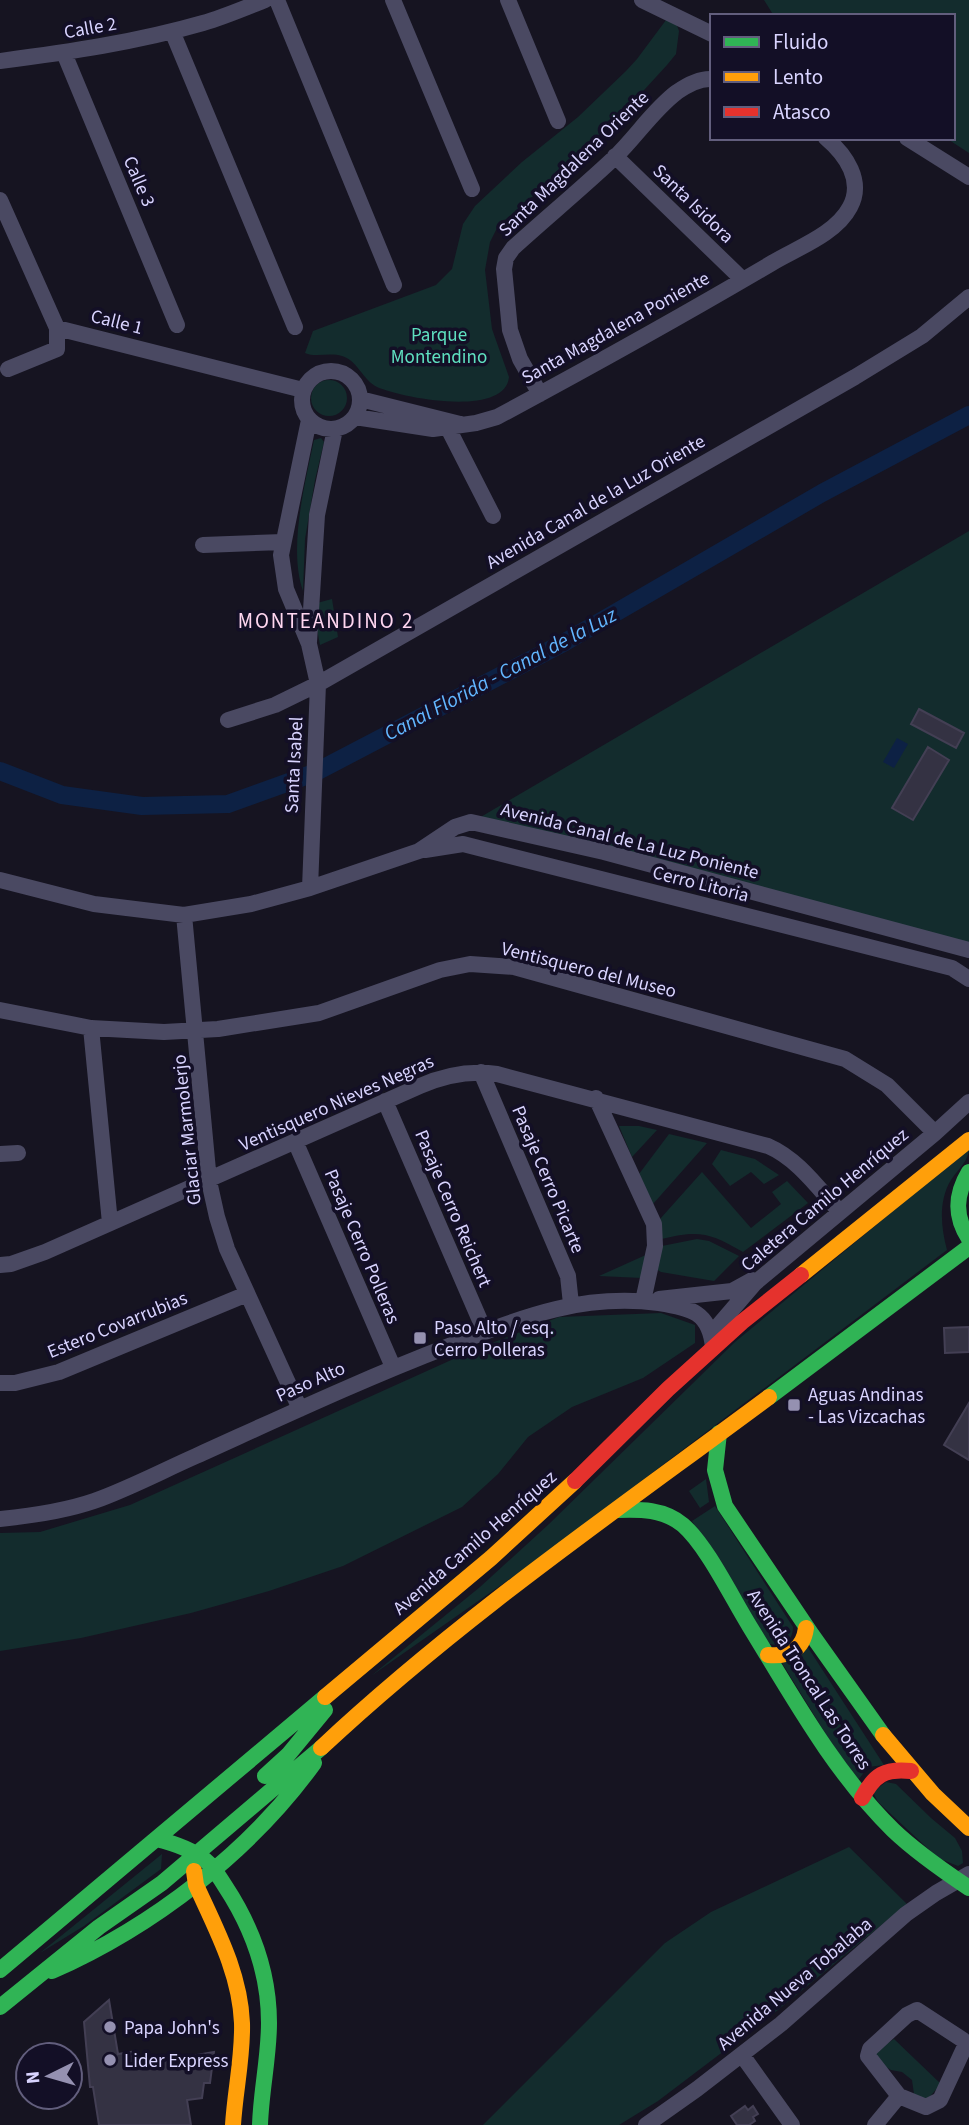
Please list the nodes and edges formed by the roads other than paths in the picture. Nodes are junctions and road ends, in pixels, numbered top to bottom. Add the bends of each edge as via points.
1 (265, 0) edge
2 (277, 0) edge
3 (393, 0) edge
4 (508, 0) edge
5 (642, 0) edge
6 (172, 31) junction
7 (710, 33) edge
8 (64, 53) junction
9 (0, 61) edge
10 (710, 79) edge
11 (558, 121) dead end
12 (828, 140) edge
13 (910, 140) edge
14 (615, 156) junction
15 (969, 177) edge
16 (472, 189) dead end
17 (0, 200) edge
18 (743, 280) junction
19 (394, 285) dead end
20 (969, 297) edge
21 (177, 325) dead end
22 (295, 327) dead end
23 (57, 328) junction
24 (8, 369) dead end
25 (303, 390) junction
26 (540, 394) junction
27 (360, 399) junction
28 (355, 417) junction
29 (309, 420) junction
30 (454, 426) junction
31 (335, 429) junction
32 (493, 516) dead end
33 (283, 542) junction
34 (203, 545) dead end
35 (309, 644) junction
36 (318, 684) junction
37 (228, 720) dead end
38 (419, 851) junction
39 (0, 880) edge
40 (310, 888) junction
41 (184, 915) junction
42 (969, 950) edge
43 (969, 979) edge
44 (0, 1010) edge
45 (91, 1028) junction
46 (196, 1031) junction
47 (481, 1072) junction
48 (596, 1098) junction
49 (385, 1101) junction
50 (969, 1102) edge
51 (935, 1133) junction
52 (969, 1140) edge
53 (295, 1141) junction
54 (18, 1153) dead end
55 (0, 1154) edge
56 (969, 1172) edge
57 (209, 1181) junction
58 (839, 1212) junction
59 (110, 1223) junction
60 (969, 1239) edge
61 (969, 1247) edge
62 (0, 1265) edge
63 (772, 1268) junction
64 (247, 1294) junction
65 (643, 1301) junction
66 (571, 1304) junction
67 (485, 1332) junction
68 (712, 1340) junction
69 (393, 1367) junction
70 (0, 1384) edge
71 (300, 1409) junction
72 (719, 1433) junction
73 (617, 1510) junction
74 (0, 1519) edge
75 (806, 1628) junction
76 (768, 1655) junction
77 (345, 1681) junction
78 (332, 1738) junction
79 (911, 1771) junction
80 (862, 1798) junction
81 (969, 1828) edge
82 (156, 1839) junction
83 (195, 1854) junction
84 (214, 1869) junction
85 (965, 1881) edge
86 (196, 1885) junction
87 (256, 1944) junction
88 (227, 1952) junction
89 (0, 1970) edge
90 (38, 1976) junction
91 (0, 2007) edge
92 (742, 2055) junction
93 (899, 2096) junction
94 (650, 2124) edge
95 (233, 2125) edge
96 (260, 2125) edge
97 (792, 2125) edge
98 (875, 2125) edge

1 - 6 street, Calle 2
2 - 19 street
3 - 16 street
4 - 11 street
5 - 7 street
6 - 8 street, Calle 2
6 - 22 street
8 - 9 street, Calle 2
8 - 21 street, Calle 3
10 - 14 street, Santa Magdalena Oriente via 678,92
12 - 18 street, Santa Magdalena Poniente via 846,158 855,182 850,207 834,227
13 - 15 street
14 - 18 street, Santa Isidora
14 - 26 street, Santa Magdalena Oriente via 506,258 510,330
17 - 23 street
18 - 26 street, Santa Magdalena Poniente
20 - 36 street, Avenida Canal de la Luz Oriente via 922,336 855,377
23 - 24 street via 57,349
23 - 25 street, Calle 1
25 - 27 street via 309,380 329,371 351,379
25 - 29 street via 303,411
26 - 30 street, Santa Magdalena Poniente via 497,417
27 - 28 street
27 - 30 street
28 - 30 street, Santa Magdalena Poniente via 433,429
28 - 31 street
29 - 31 street via 321,428
29 - 33 street
30 - 32 street
31 - 35 street via 317,515
33 - 34 street
33 - 35 street via 286,589
35 - 36 street, Santa Isabel
36 - 37 street, Avenida Canal de la Luz Oriente via 275,705
36 - 40 street, Santa Isabel
38 - 40 street, Avenida Canal de La Luz Poniente
38 - 42 street, Avenida Canal de La Luz Poniente via 471,822 604,852
38 - 43 street, Cerro Litoria via 463,844 952,968
39 - 41 street, Avenida Canal de La Luz Poniente via 94,904
40 - 41 street, Avenida Canal de La Luz Poniente
41 - 46 street, Glaciar Marmolerjo
44 - 45 street, Ventisquero del Museo
45 - 46 street, Ventisquero del Museo
45 - 59 street
46 - 51 street, Ventisquero del Museo via 319,1013 440,970 470,964 514,967 845,1059 887,1085
46 - 57 street, Glaciar Marmolerjo
47 - 48 street, Ventisquero Nieves Negras
47 - 49 street, Ventisquero Nieves Negras via 448,1075
47 - 66 street, Pasaje Cerro Picarte via 568,1276
48 - 58 street, Ventisquero Nieves Negras via 738,1136 783,1153
48 - 65 street via 654,1224 655,1246
49 - 53 street, Ventisquero Nieves Negras
49 - 67 street, Pasaje Cerro Reichert
50 - 51 street, Caletera Camilo Henríquez
51 - 58 street, Caletera Camilo Henríquez
52 - 68 main road, Avenida Camilo Henríquez
53 - 57 street, Ventisquero Nieves Negras
53 - 69 street, Pasaje Cerro Polleras
54 - 55 street
56 - 60 main road via 956,1206
57 - 59 street, Ventisquero Nieves Negras
57 - 64 street, Glaciar Marmolerjo via 226,1249
58 - 63 street, Caletera Camilo Henríquez
59 - 62 street, Ventisquero Nieves Negras via 46,1252
61 - 72 main road
63 - 65 street, Paso Alto via 732,1291
63 - 68 street, Caletera Camilo Henríquez
64 - 70 street, Estero Covarrubias via 59,1372
64 - 71 street, Glaciar Marmolerjo
65 - 66 street, Paso Alto
65 - 68 street, Paso Alto via 697,1312
66 - 67 street, Paso Alto
67 - 69 street, Paso Alto
68 - 77 main road, Avenida Camilo Henríquez via 538,1517
69 - 71 street, Paso Alto
71 - 74 street, Paso Alto via 93,1502
72 - 73 main road
72 - 75 main road, Avenida Troncal Las Torres via 714,1468 719,1493
73 - 76 main road, Avenida Troncal Las Torres via 657,1512 682,1523
73 - 78 main road via 407,1669
75 - 76 main road via 806,1638 796,1651 781,1657
75 - 79 main road, Avenida Troncal Las Torres
76 - 80 main road, Avenida Troncal Las Torres
77 - 82 main road, Avenida Camilo Henríquez
77 - 83 main road via 288,1755 207,1824
78 - 83 main road
78 - 84 main road via 288,1797
79 - 80 main road via 894,1768 877,1774
79 - 81 main road, Avenida Troncal Las Torres
80 - 85 main road, Avenida Troncal Las Torres via 914,1849
82 - 83 main road
82 - 89 main road, Avenida Camilo Henríquez
83 - 84 main road
83 - 86 main road
83 - 90 main road
84 - 86 main road
84 - 87 main road
85 - 92 street, Avenida Nueva Tobalaba via 906,1914
86 - 88 main road
86 - 90 main road via 143,1925
87 - 88 main road via 243,1943
87 - 96 main road via 266,1980 269,2020
88 - 95 main road via 238,1987 242,2025
90 - 91 main road
92 - 94 street, Avenida Nueva Tobalaba
92 - 97 street
93 - 93 street via 868,2056 870,2049 917,2010 963,2040 965,2046 940,2100 926,2107
93 - 98 street

